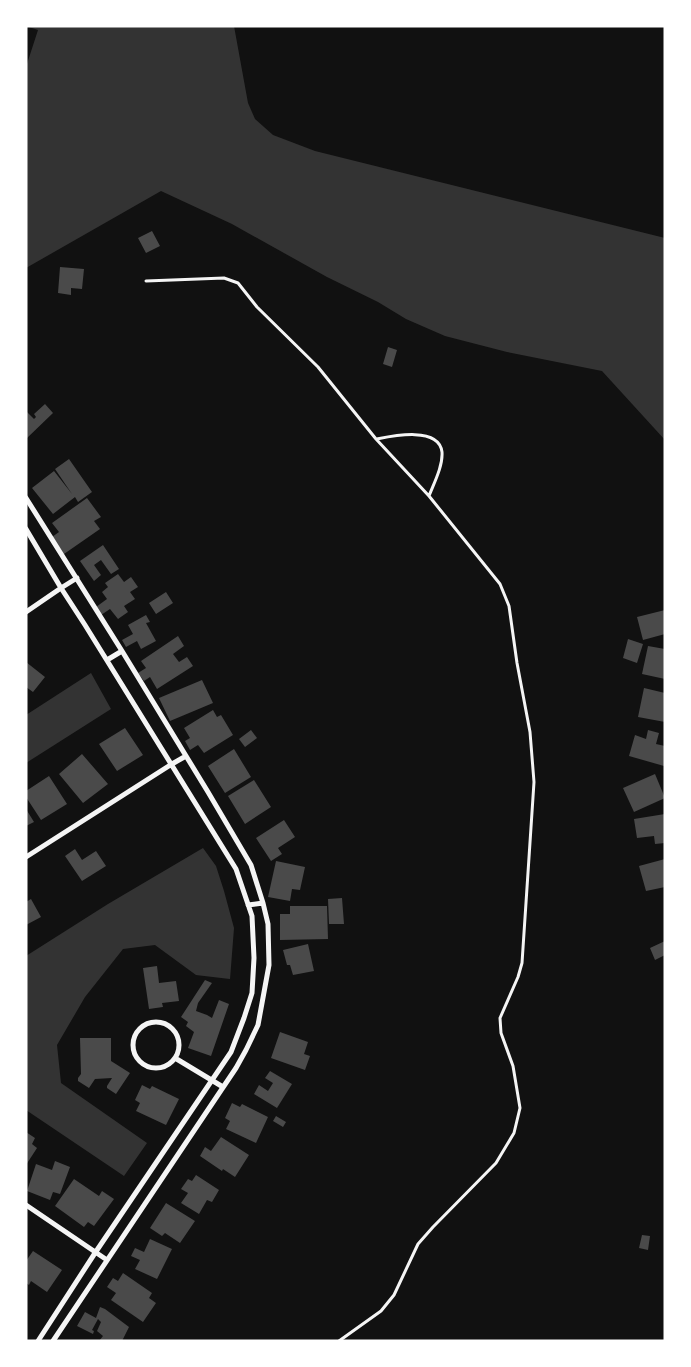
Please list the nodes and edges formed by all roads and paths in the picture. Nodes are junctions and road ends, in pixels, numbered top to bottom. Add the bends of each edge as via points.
1 (146, 281) dead end
2 (376, 439) junction
3 (429, 496) junction
4 (26, 499) edge
5 (26, 529) edge
6 (78, 578) junction
7 (61, 588) junction
8 (26, 612) edge
9 (122, 651) junction
10 (107, 660) junction
11 (186, 756) junction
12 (172, 764) junction
13 (26, 857) edge
14 (263, 903) junction
15 (248, 905) junction
16 (175, 1058) junction
17 (212, 1080) junction
18 (223, 1087) junction
19 (26, 1205) edge
20 (95, 1253) junction
21 (107, 1260) junction
22 (38, 1341) edge
23 (53, 1341) edge
24 (339, 1341) edge

1 - 2 lane via 224,278 238,283 257,307 318,367
2 - 3 lane
2 - 3 lane via 424,435 440,444 440,465
3 - 24 lane via 500,584 509,606 530,732 534,782 522,963 500,1018 520,1108 514,1133 496,1163 418,1244 394,1295 382,1311
4 - 6 street
5 - 7 street
6 - 7 street
6 - 9 street
7 - 8 street
7 - 10 street
9 - 10 street
9 - 11 street
10 - 12 street
11 - 12 street
11 - 14 street via 251,865
12 - 13 street
12 - 15 street via 236,869
14 - 15 street
14 - 18 street via 268,924 269,965 258,1025
15 - 17 street via 254,935 252,993 231,1052
16 - 16 street via 178,1040 168,1026 157,1022 145,1024 136,1032 133,1050 143,1064 160,1068
16 - 17 street
17 - 18 street
17 - 20 street
18 - 21 street
19 - 20 street
20 - 21 street
20 - 22 street
21 - 23 street

